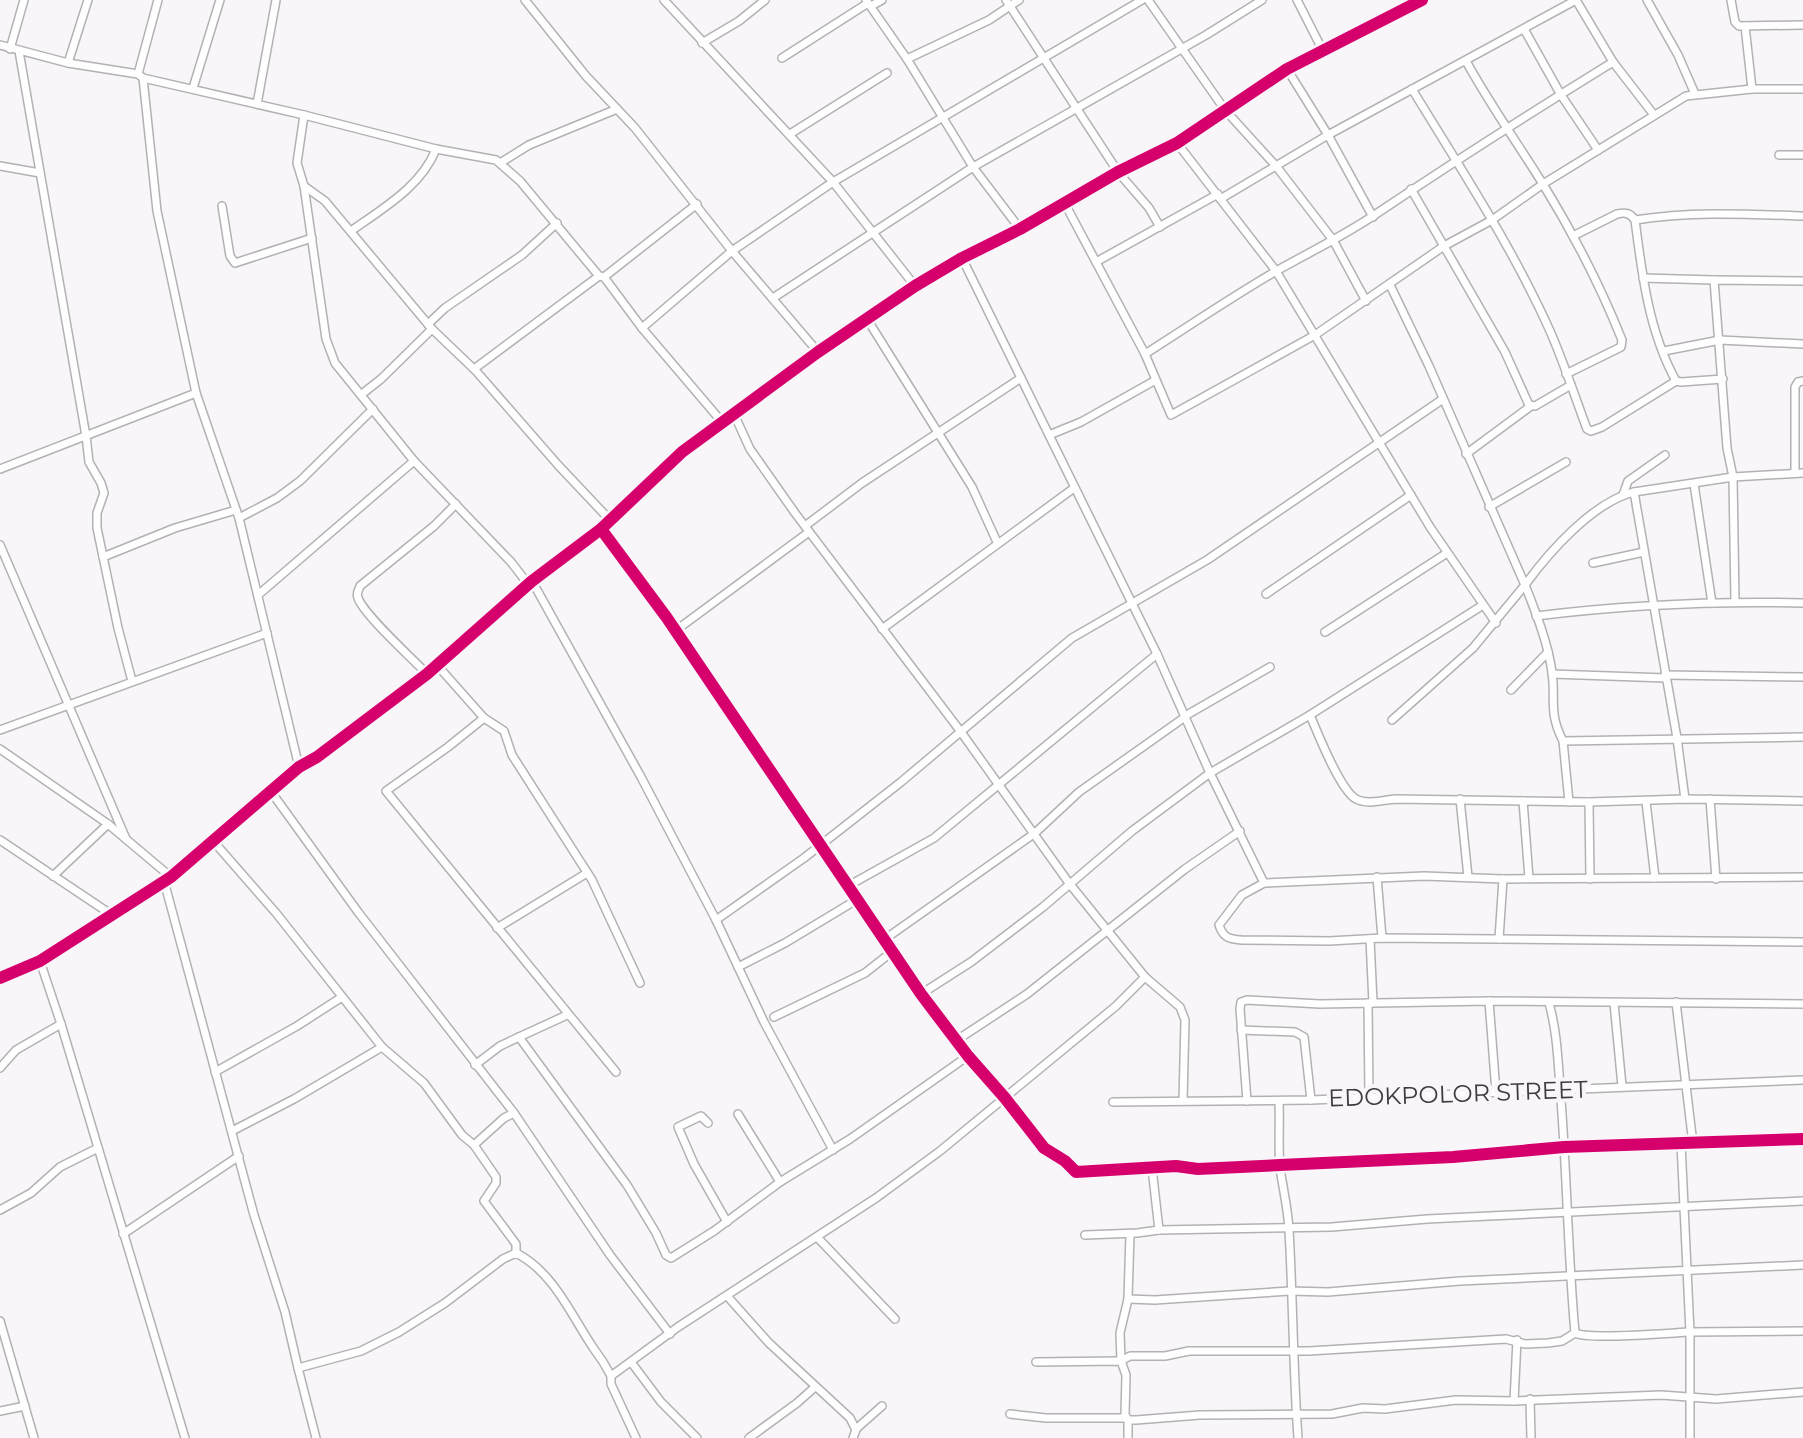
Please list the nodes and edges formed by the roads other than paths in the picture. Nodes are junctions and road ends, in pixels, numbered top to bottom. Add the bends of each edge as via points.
1 (24, 0) edge
2 (88, 0) edge
3 (158, 0) edge
4 (220, 0) edge
5 (276, 0) edge
6 (525, 0) edge
7 (664, 0) edge
8 (765, 0) edge
9 (882, 0) edge
10 (1019, 0) edge
11 (1147, 0) edge
12 (1262, 0) edge
13 (1297, 0) edge
14 (1422, 0) edge
15 (1576, 0) edge
16 (1647, 0) edge
17 (1731, 0) edge
18 (868, 3) edge
19 (1008, 3) edge
20 (1803, 25) edge
21 (1745, 26) junction
22 (1524, 29) junction
23 (702, 43) junction
24 (0, 45) edge
25 (1181, 48) junction
26 (15, 50) junction
27 (1323, 51) junction
28 (1044, 57) junction
29 (782, 58) dead end
30 (907, 59) junction
31 (1466, 61) junction
32 (1613, 62) junction
33 (68, 63) junction
34 (1287, 69) junction
35 (887, 73) dead end
36 (141, 76) junction
37 (193, 88) junction
38 (1412, 89) junction
39 (1752, 89) junction
40 (1803, 89) edge
41 (1695, 94) junction
42 (1561, 95) junction
43 (257, 104) junction
44 (1078, 107) junction
45 (617, 109) junction
46 (1225, 110) junction
47 (304, 115) junction
48 (1654, 115) junction
49 (943, 116) junction
50 (1508, 127) junction
51 (790, 134) junction
52 (1328, 135) junction
53 (1177, 143) junction
54 (436, 149) junction
55 (1598, 150) junction
56 (1779, 155) dead end
57 (1803, 155) edge
58 (500, 163) junction
59 (1457, 163) junction
60 (0, 166) edge
61 (1276, 166) junction
62 (973, 167) junction
63 (1118, 172) junction
64 (40, 173) junction
65 (833, 182) junction
66 (1543, 184) junction
67 (304, 186) junction
68 (1411, 189) junction
69 (1220, 196) junction
70 (1064, 202) junction
71 (697, 204) junction
72 (222, 206) dead end
73 (1803, 216) edge
74 (1373, 217) junction
75 (1492, 220) junction
76 (1635, 220) junction
77 (557, 223) junction
78 (1160, 227) junction
79 (1020, 229) junction
80 (351, 231) junction
81 (872, 232) junction
82 (1573, 236) junction
83 (312, 238) junction
84 (1333, 240) junction
85 (1444, 246) junction
86 (732, 251) junction
87 (962, 258) junction
88 (1096, 262) junction
89 (1276, 271) junction
90 (602, 276) junction
91 (1643, 278) junction
92 (1714, 280) junction
93 (1803, 281) edge
94 (1390, 285) junction
95 (915, 286) junction
96 (773, 298) junction
97 (1366, 301) junction
98 (867, 319) junction
99 (430, 326) junction
100 (642, 328) junction
101 (1315, 335) junction
102 (1720, 340) junction
103 (1803, 344) edge
104 (1664, 351) junction
105 (818, 352) junction
106 (1145, 354) junction
107 (474, 369) junction
108 (1566, 374) junction
109 (1021, 378) junction
110 (1723, 379) junction
111 (1154, 381) junction
112 (1676, 381) junction
113 (1803, 381) edge
114 (1571, 385) junction
115 (196, 393) junction
116 (362, 394) junction
117 (1443, 399) junction
118 (1531, 406) junction
119 (373, 409) junction
120 (734, 414) junction
121 (722, 422) junction
122 (939, 432) junction
123 (1049, 435) junction
124 (86, 436) junction
125 (1379, 444) junction
126 (1466, 454) junction
127 (1665, 455) dead end
128 (414, 461) junction
129 (1566, 462) dead end
130 (0, 469) edge
131 (1799, 473) edge
132 (1733, 477) junction
133 (1694, 484) junction
134 (1074, 488) junction
135 (1634, 492) junction
136 (1411, 495) junction
137 (1623, 495) junction
138 (456, 504) junction
139 (1489, 507) junction
140 (238, 514) junction
141 (609, 519) junction
142 (601, 529) junction
143 (807, 529) junction
144 (997, 542) junction
145 (0, 545) edge
146 (1644, 552) junction
147 (1447, 553) junction
148 (103, 557) junction
149 (1593, 563) dead end
150 (530, 583) junction
151 (1525, 585) junction
152 (1266, 594) dead end
153 (258, 595) junction
154 (1735, 602) junction
155 (1712, 603) junction
156 (1803, 603) edge
157 (1131, 605) junction
158 (1483, 605) junction
159 (1654, 605) junction
160 (1536, 616) junction
161 (1496, 623) junction
162 (882, 629) junction
163 (675, 631) junction
164 (1325, 632) dead end
165 (267, 633) junction
166 (1548, 652) junction
167 (1157, 654) junction
168 (437, 665) junction
169 (1270, 667) dead end
170 (427, 674) junction
171 (1552, 674) junction
172 (1665, 677) junction
173 (1803, 677) edge
174 (132, 681) junction
175 (1511, 690) dead end
176 (70, 705) junction
177 (1310, 715) junction
178 (1185, 717) junction
179 (484, 718) junction
180 (1392, 720) dead end
181 (0, 730) edge
182 (961, 732) junction
183 (1803, 737) edge
184 (1677, 738) junction
185 (1563, 741) junction
186 (0, 749) edge
187 (299, 767) junction
188 (1210, 773) junction
189 (997, 783) junction
190 (272, 793) junction
191 (1460, 799) junction
192 (1685, 799) junction
193 (1710, 799) junction
194 (1523, 801) junction
195 (1803, 801) edge
196 (1569, 802) junction
197 (1589, 802) junction
198 (1646, 802) junction
199 (108, 824) junction
200 (1240, 831) junction
201 (1035, 833) junction
202 (126, 839) junction
203 (0, 840) edge
204 (214, 842) junction
205 (819, 844) junction
206 (587, 873) junction
207 (53, 876) junction
208 (1377, 877) junction
209 (1468, 877) junction
210 (1803, 877) edge
211 (1529, 878) junction
212 (1655, 878) junction
213 (167, 879) junction
214 (1503, 879) junction
215 (1590, 879) junction
216 (1716, 879) junction
217 (1069, 883) junction
218 (1264, 883) junction
219 (848, 886) junction
220 (858, 899) junction
221 (112, 915) junction
222 (716, 920) junction
223 (497, 928) junction
224 (1109, 930) junction
225 (1382, 938) junction
226 (885, 939) junction
227 (1370, 939) junction
228 (1499, 939) junction
229 (1803, 942) edge
230 (893, 951) junction
231 (40, 961) junction
232 (738, 967) junction
233 (2, 973) edge
234 (1145, 977) junction
235 (640, 983) dead end
236 (921, 994) junction
237 (342, 997) junction
238 (1489, 1001) junction
239 (1676, 1002) junction
240 (1370, 1003) junction
241 (1549, 1003) junction
242 (1614, 1003) junction
243 (1803, 1004) edge
244 (567, 1015) junction
245 (774, 1017) dead end
246 (61, 1024) junction
247 (1241, 1030) junction
248 (519, 1037) junction
249 (957, 1040) junction
250 (382, 1047) junction
251 (968, 1056) junction
252 (475, 1065) junction
253 (0, 1068) edge
254 (215, 1072) junction
255 (616, 1072) dead end
256 (1803, 1080) edge
257 (1687, 1083) junction
258 (1622, 1086) junction
259 (1560, 1089) junction
260 (1496, 1092) junction
261 (1369, 1097) junction
262 (1005, 1098) junction
263 (1311, 1100) junction
264 (1183, 1101) junction
265 (1247, 1101) junction
266 (1279, 1101) junction
267 (1113, 1102) dead end
268 (514, 1113) junction
269 (738, 1114) dead end
270 (708, 1123) dead end
271 (232, 1131) junction
272 (1803, 1139) edge
273 (1681, 1144) junction
274 (1693, 1144) junction
275 (474, 1145) junction
276 (1564, 1147) junction
277 (98, 1148) junction
278 (833, 1150) junction
279 (239, 1156) junction
280 (1280, 1165) junction
281 (1152, 1168) junction
282 (780, 1182) junction
283 (1803, 1201) edge
284 (1686, 1207) junction
285 (0, 1210) edge
286 (1569, 1212) junction
287 (727, 1222) junction
288 (1289, 1227) junction
289 (1159, 1230) junction
290 (123, 1234) junction
291 (1130, 1234) junction
292 (1085, 1235) dead end
293 (817, 1237) junction
294 (516, 1253) junction
295 (1803, 1265) edge
296 (1687, 1271) junction
297 (1570, 1276) junction
298 (1290, 1291) junction
299 (728, 1297) junction
300 (1128, 1299) junction
301 (895, 1319) dead end
302 (0, 1321) edge
303 (1803, 1331) edge
304 (1690, 1332) junction
305 (1575, 1333) junction
306 (670, 1334) junction
307 (1517, 1340) junction
308 (1296, 1352) junction
309 (1121, 1361) junction
310 (631, 1362) junction
311 (1036, 1362) dead end
312 (298, 1368) junction
313 (611, 1376) junction
314 (815, 1387) junction
315 (1803, 1392) edge
316 (1691, 1396) junction
317 (1530, 1399) junction
318 (1514, 1401) junction
319 (25, 1406) junction
320 (882, 1406) dead end
321 (0, 1411) edge
322 (1010, 1414) dead end
323 (1296, 1414) junction
324 (1127, 1419) junction
325 (856, 1429) junction
326 (34, 1438) edge
327 (185, 1438) edge
328 (316, 1438) edge
329 (636, 1438) edge
330 (697, 1438) edge
331 (749, 1438) edge
332 (853, 1438) edge
333 (1128, 1438) edge
334 (1298, 1438) edge
335 (1531, 1438) edge
336 (1690, 1438) edge

1 - 26 street
2 - 33 street
3 - 36 street
4 - 37 street
5 - 43 street
6 - 45 street
7 - 23 street
8 - 23 street
9 - 18 street
10 - 19 street
11 - 25 street
11 - 28 street
12 - 25 street
13 - 27 street
14 - 27 street
15 - 22 street
15 - 32 street
16 - 41 street
17 - 21 street via 1735,22
18 - 29 street
18 - 30 street
19 - 28 street
19 - 30 street via 989,20
20 - 21 street
21 - 39 street
22 - 31 street
22 - 42 street
23 - 51 street
24 - 26 street
25 - 44 street
25 - 46 street
26 - 33 street
26 - 64 street
27 - 34 street
28 - 44 street
28 - 49 street
30 - 49 street
31 - 38 street
31 - 50 street
32 - 42 street
32 - 48 street
33 - 36 street
34 - 46 street
34 - 52 street
35 - 51 street
36 - 37 street
36 - 115 street via 157,211
37 - 43 street
38 - 52 street
38 - 59 street
39 - 40 street
39 - 41 street
41 - 48 street
42 - 50 street
42 - 55 street
43 - 47 street
44 - 62 street
44 - 63 street
45 - 58 street via 538,141
45 - 71 street
46 - 53 street
46 - 61 street
47 - 54 street
47 - 67 street via 297,163
48 - 55 street
49 - 62 street
49 - 65 street
50 - 59 street
50 - 66 street
51 - 65 street
52 - 61 street
52 - 74 street
53 - 63 street
53 - 69 street
54 - 58 street
54 - 80 street via 421,175
55 - 66 street
56 - 57 street
58 - 77 street
59 - 68 street
59 - 75 street
60 - 64 street
61 - 69 street
61 - 84 street
62 - 79 street
62 - 81 street
63 - 70 street
63 - 78 street
64 - 124 street
65 - 81 street
65 - 86 street
66 - 75 street
66 - 82 street
67 - 80 street
67 - 83 street
68 - 74 street
68 - 85 street
69 - 78 street
69 - 89 street
70 - 79 street
70 - 88 street
71 - 86 street
71 - 90 street
72 - 83 street via 235,263
73 - 76 street via 1703,213
74 - 84 street
75 - 85 street
75 - 108 street
76 - 82 street via 1625,212 1617,214
76 - 91 street
77 - 90 street
77 - 99 street via 522,255 445,308
78 - 88 street
79 - 87 street
80 - 99 street
81 - 95 street
81 - 96 street
82 - 108 street via 1622,340 1621,347
83 - 116 street via 330,354
84 - 89 street
84 - 97 street
85 - 94 street
85 - 118 street
86 - 96 street
86 - 100 street
87 - 95 street
87 - 109 street
88 - 106 street
89 - 101 street
89 - 106 street
90 - 100 street
90 - 107 street
91 - 92 street
91 - 104 street
92 - 93 street
92 - 102 street
94 - 97 street
94 - 117 street
95 - 98 street
96 - 105 street
97 - 101 street
98 - 105 street
98 - 122 street
99 - 107 street
99 - 116 street
100 - 121 street
101 - 111 street via 1171,415
101 - 125 street
102 - 103 street
102 - 104 street
102 - 110 street
104 - 112 street
105 - 120 street
106 - 111 street
107 - 141 street
108 - 114 street
109 - 122 street
109 - 123 street
110 - 112 street
110 - 132 street
111 - 123 street
112 - 114 street via 1591,431
113 - 131 street via 1795,387
114 - 118 street
115 - 124 street
115 - 140 street
116 - 119 street
117 - 125 street
117 - 126 street
118 - 126 street
119 - 128 street
119 - 140 street via 300,481 277,498
120 - 121 street
120 - 143 street via 750,449
121 - 141 street
122 - 143 street
122 - 144 street
123 - 134 street
124 - 130 street
124 - 148 street via 89,462 104,493 97,513
125 - 136 street
125 - 157 street
126 - 139 street
127 - 137 street via 1628,481
128 - 138 street
128 - 153 street
129 - 139 street
131 - 132 street
132 - 133 street
132 - 154 street
133 - 135 street
133 - 155 street
134 - 144 street
134 - 157 street
135 - 137 street
135 - 146 street
136 - 147 street
136 - 152 street
137 - 151 street via 1562,542
138 - 150 street
138 - 170 street via 357,593
139 - 151 street
140 - 148 street via 175,528
140 - 153 street
141 - 142 street
142 - 150 street
142 - 163 street
143 - 162 street
143 - 163 street
144 - 162 street
145 - 176 street
146 - 149 street
146 - 159 street
147 - 158 street
147 - 164 street
148 - 174 street
150 - 168 street
150 - 222 street
151 - 160 street
151 - 161 street
153 - 165 street
154 - 155 street
154 - 156 street
155 - 159 street
157 - 167 street
157 - 182 street via 1072,638
158 - 161 street
158 - 177 street
159 - 160 street
159 - 172 street
160 - 166 street
161 - 180 street
162 - 182 street
163 - 205 street
165 - 174 street
165 - 187 street
166 - 171 street
166 - 175 street
167 - 178 street
167 - 189 street
168 - 170 street
168 - 179 street
169 - 178 street
170 - 187 street
171 - 172 street
171 - 185 street via 1551,704
172 - 173 street
172 - 184 street
174 - 176 street
176 - 181 street
176 - 202 street
177 - 188 street
177 - 191 street via 1346,790 1357,800
178 - 188 street
178 - 201 street via 1079,792
179 - 206 street via 504,731 512,755
179 - 223 street via 386,791
182 - 189 street
182 - 205 street
183 - 184 street
184 - 185 street
184 - 192 street
185 - 196 street
186 - 199 street
187 - 190 street
188 - 200 street
188 - 217 street
189 - 201 street
189 - 219 street via 934,838
190 - 204 street
190 - 252 street
191 - 194 street
191 - 209 street
192 - 193 street
192 - 198 street
193 - 195 street
193 - 216 street
194 - 196 street
194 - 211 street
196 - 197 street
197 - 198 street
197 - 215 street
198 - 212 street
199 - 202 street
199 - 207 street
200 - 218 street
200 - 224 street
201 - 217 street
201 - 226 street
202 - 213 street
203 - 207 street
204 - 213 street
204 - 237 street
205 - 219 street
205 - 222 street
206 - 223 street
206 - 235 street
207 - 221 street
208 - 209 street
208 - 218 street
208 - 225 street
209 - 214 street
210 - 216 street
211 - 214 street
211 - 215 street
212 - 215 street
212 - 216 street
213 - 221 street
213 - 254 street
214 - 228 street
217 - 224 street
217 - 236 street via 971,962
218 - 227 street via 1242,895 1219,925 1230,939
219 - 220 street
220 - 226 street
220 - 232 street
221 - 231 street
222 - 232 street
223 - 244 street
224 - 234 street
224 - 249 street
225 - 227 street
225 - 228 street
226 - 230 street
227 - 240 street
228 - 229 street
230 - 236 street
230 - 245 street via 865,973
231 - 233 street
231 - 246 street
232 - 278 street
234 - 262 street
234 - 264 street via 1180,1007 1185,1020
236 - 249 street
237 - 250 street
237 - 254 street
238 - 240 street
238 - 241 street
238 - 260 street
239 - 242 street
239 - 243 street
239 - 257 street
240 - 247 street via 1247,1000 1241,1002
240 - 261 street
241 - 242 street
241 - 259 street
242 - 258 street
244 - 248 street
244 - 255 street
246 - 253 street via 16,1050
246 - 277 street
247 - 263 street via 1304,1037
247 - 265 street
248 - 252 street
248 - 287 street via 627,1185 666,1255 676,1256
249 - 251 street
250 - 271 street
250 - 275 street via 415,1074
251 - 262 street
251 - 278 street
252 - 268 street
254 - 271 street
256 - 257 street, EDOKPOLOR STREET
257 - 258 street, EDOKPOLOR STREET
257 - 274 street
258 - 259 street, EDOKPOLOR STREET
259 - 260 street, EDOKPOLOR STREET
259 - 276 street
260 - 261 street, EDOKPOLOR STREET
261 - 263 street, EDOKPOLOR STREET
262 - 281 street via 1044,1148 1076,1172
262 - 293 street
263 - 266 street, EDOKPOLOR STREET
264 - 265 street, EDOKPOLOR STREET
264 - 267 street, EDOKPOLOR STREET
265 - 266 street, EDOKPOLOR STREET
266 - 280 street
268 - 275 street
268 - 306 street
269 - 282 street
270 - 287 street via 701,1116 678,1127
271 - 279 street
272 - 274 street
273 - 274 street
273 - 276 street
273 - 284 street
275 - 294 street via 496,1177 484,1201 516,1244
276 - 280 street
276 - 286 street
277 - 285 street via 60,1167 31,1193
277 - 290 street
278 - 282 street
279 - 290 street
279 - 312 street
280 - 281 street
280 - 288 street
281 - 289 street
282 - 287 street
283 - 284 street
284 - 286 street
284 - 296 street
286 - 288 street
286 - 297 street
288 - 289 street
288 - 298 street
289 - 291 street
290 - 327 street
291 - 292 street
291 - 300 street
293 - 299 street
293 - 301 street
294 - 312 street via 399,1332 361,1351
294 - 313 street via 573,1311
295 - 296 street
296 - 297 street
296 - 304 street
297 - 298 street
297 - 305 street
298 - 300 street
298 - 308 street
299 - 306 street
299 - 314 street
300 - 309 street via 1120,1333
302 - 319 street
303 - 304 street
304 - 305 street
304 - 316 street
305 - 307 street via 1562,1341
306 - 310 street
307 - 308 street
307 - 318 street
308 - 309 street via 1189,1351
308 - 323 street
309 - 311 street
309 - 324 street
310 - 313 street
310 - 330 street
312 - 328 street
313 - 329 street
314 - 325 street
314 - 331 street
315 - 316 street
316 - 317 street
316 - 336 street
317 - 318 street
317 - 335 street
318 - 323 street via 1456,1400
319 - 321 street
319 - 326 street
320 - 325 street
322 - 324 street
323 - 324 street
323 - 334 street
324 - 333 street
325 - 332 street

